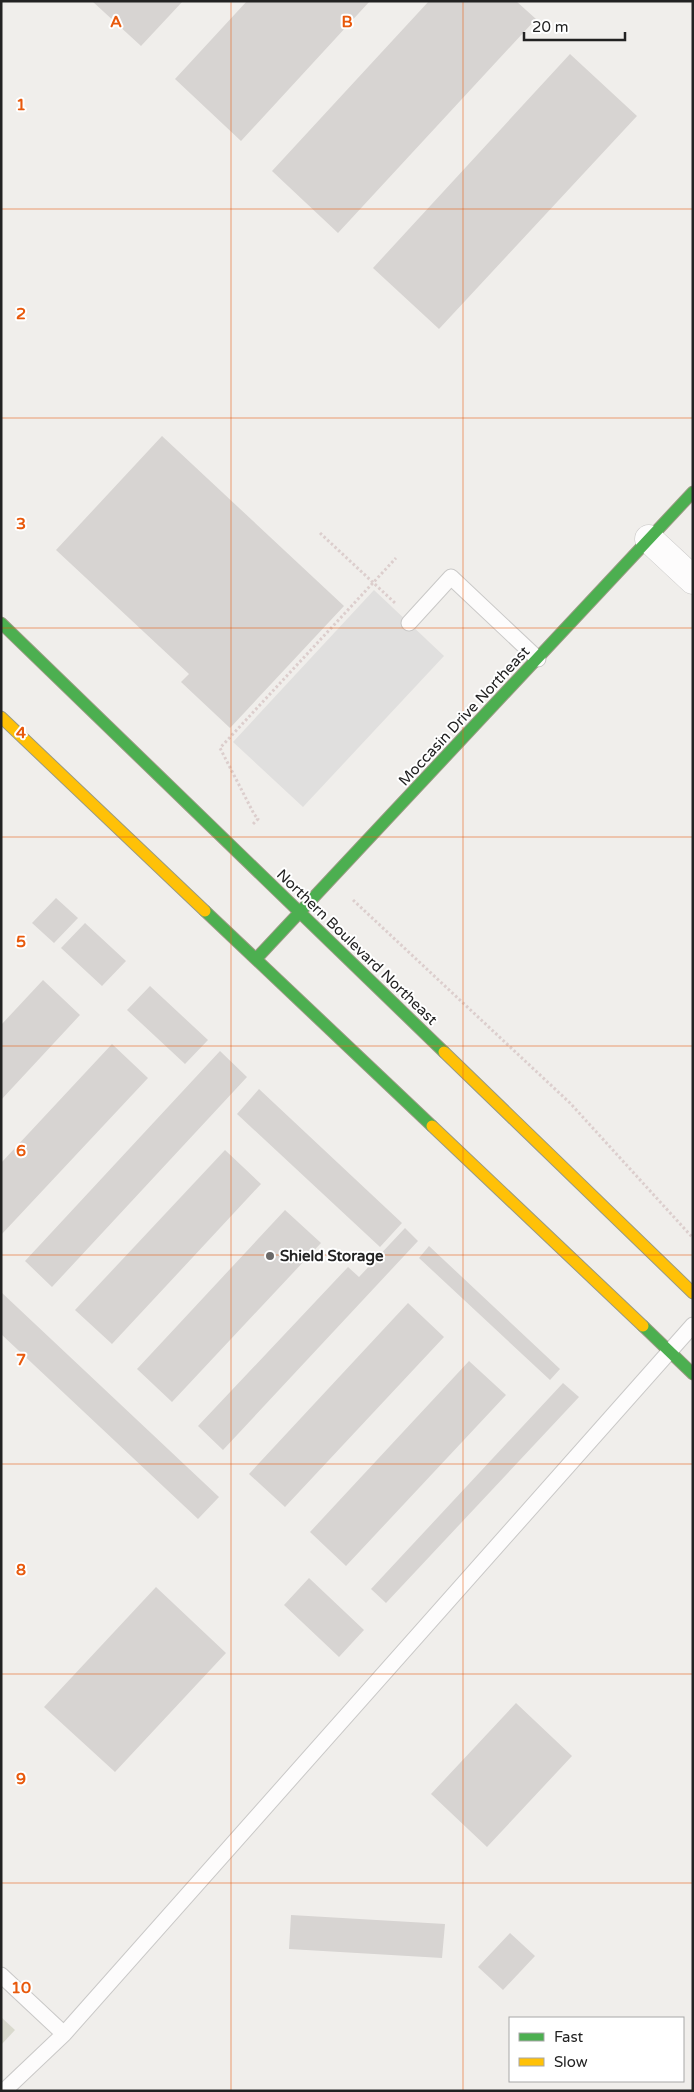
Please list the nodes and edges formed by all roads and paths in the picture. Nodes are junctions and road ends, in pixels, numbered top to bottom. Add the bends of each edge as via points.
1 (693, 492) edge
2 (320, 532) dead end
3 (649, 539) junction
4 (396, 558) dead end
5 (693, 580) edge
6 (373, 583) junction
7 (400, 607) dead end
8 (1, 623) edge
9 (409, 623) dead end
10 (538, 659) junction
11 (1, 717) edge
12 (249, 828) dead end
13 (331, 880) junction
14 (300, 912) junction
15 (256, 960) junction
16 (693, 1238) edge
17 (693, 1293) edge
18 (693, 1325) edge
19 (669, 1353) junction
20 (693, 1374) edge
21 (1, 1975) edge
22 (64, 2034) junction
23 (4, 2091) edge

1 - 3 main road, Moccasin Drive Northeast
2 - 6 path
3 - 5 street
3 - 10 main road, Moccasin Drive Northeast
4 - 6 path
6 - 7 path
6 - 12 path via 220,748 258,818
8 - 14 main road, Northern Boulevard Northeast
9 - 10 lane via 452,578
10 - 13 main road, Moccasin Drive Northeast
11 - 15 main road
13 - 14 main road, Moccasin Drive Northeast
13 - 16 path via 570,1103
14 - 15 main road, Moccasin Drive Northeast
14 - 17 main road, Northern Boulevard Northeast
15 - 19 main road
18 - 19 lane
19 - 20 main road
19 - 22 lane
21 - 22 lane
22 - 23 lane

